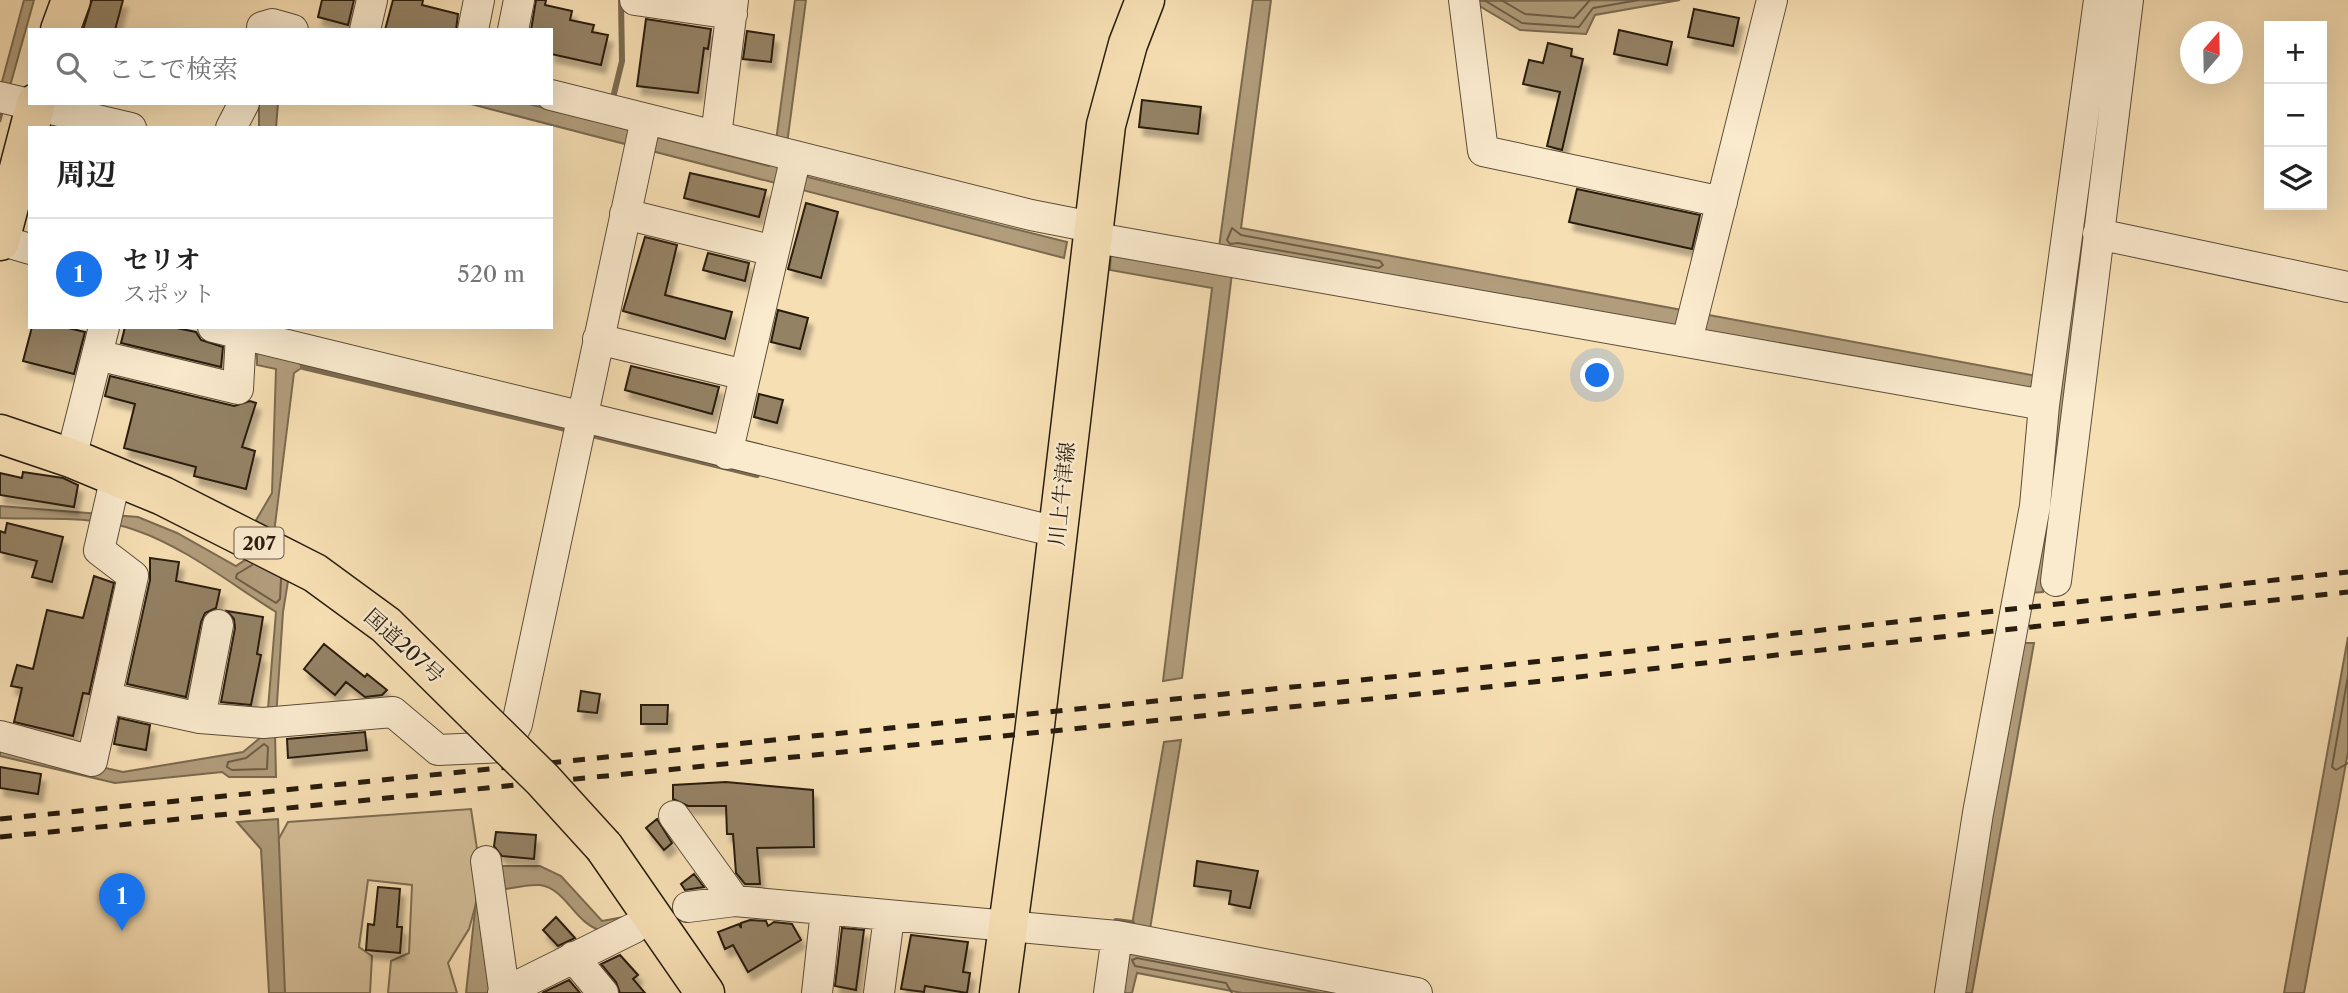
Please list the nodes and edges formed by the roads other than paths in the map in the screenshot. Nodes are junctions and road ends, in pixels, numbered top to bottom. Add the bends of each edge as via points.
1 (71, 0) edge
2 (372, 0) edge
3 (479, 0) edge
4 (520, 0) edge
5 (635, 0) edge
6 (1145, 0) edge
7 (1464, 0) edge
8 (1772, 0) edge
9 (2099, 0) edge
10 (2128, 0) edge
11 (733, 7) edge
12 (261, 19) edge
13 (61, 28) edge
14 (286, 28) edge
15 (365, 28) edge
16 (472, 28) edge
17 (513, 28) edge
18 (553, 96) edge
19 (21, 102) edge
20 (34, 105) edge
21 (243, 105) edge
22 (622, 113) junction
23 (123, 126) edge
24 (232, 126) edge
25 (716, 136) junction
26 (782, 153) junction
27 (1722, 202) junction
28 (625, 214) junction
29 (1091, 232) junction
30 (2098, 234) junction
31 (0, 240) edge
32 (28, 248) edge
33 (774, 251) junction
34 (2348, 287) edge
35 (221, 329) edge
36 (258, 338) junction
37 (598, 339) junction
38 (100, 341) edge
39 (1687, 341) junction
40 (745, 376) junction
41 (2044, 405) junction
42 (579, 430) junction
43 (0, 434) edge
44 (727, 454) junction
45 (71, 458) junction
46 (109, 506) junction
47 (1057, 532) junction
48 (2056, 581) dead end
49 (218, 625) dead end
50 (108, 698) junction
51 (200, 718) junction
52 (0, 736) edge
53 (674, 816) dead end
54 (486, 861) dead end
55 (735, 901) junction
56 (688, 907) dead end
57 (827, 910) junction
58 (889, 917) junction
59 (634, 928) dead end
60 (1008, 928) junction
61 (1117, 936) junction
62 (573, 957) junction
63 (504, 991) edge
64 (603, 993) edge
65 (705, 993) edge
66 (817, 993) edge
67 (879, 993) edge
68 (999, 993) edge
69 (1110, 993) edge
70 (1417, 993) edge
71 (1950, 993) edge

1 - 13 main road
2 - 15 street
3 - 16 street
4 - 17 street
5 - 11 street
6 - 29 main road, 川上牛津線 via 1106,125
7 - 27 street via 1483,151
8 - 27 street
9 - 41 street
10 - 30 street
11 - 25 street
12 - 14 street
18 - 22 street
19 - 31 main road
20 - 23 street
21 - 24 street
22 - 25 street
22 - 28 street via 638,153
25 - 26 street
26 - 29 street
26 - 33 street via 787,194
27 - 39 street
28 - 33 street
28 - 37 street
29 - 39 street via 1224,260
29 - 47 main road, 川上牛津線
30 - 34 street
30 - 48 street
31 - 32 street
33 - 40 street
35 - 36 street
36 - 38 street via 238,388
36 - 42 street
37 - 40 street
37 - 42 street
38 - 45 street
39 - 41 street
40 - 44 street
41 - 71 street via 2035,506
42 - 44 street
42 - 51 street via 517,724 505,747 438,750 393,712 271,722
43 - 45 main road, 国道207号 / 207
44 - 47 street
45 - 46 main road, 国道207号 / 207
46 - 50 street via 99,550 133,576
46 - 65 main road, 国道207号 / 207, bridge via 228,526 315,573 386,625 604,847
47 - 60 main road, 川上牛津線
49 - 51 street
50 - 51 street
50 - 52 street via 92,761
53 - 55 street
54 - 63 street
55 - 56 street
55 - 57 street
57 - 58 street
57 - 66 street
58 - 60 street
58 - 67 street
59 - 62 street
60 - 61 street
60 - 68 main road, 川上牛津線
61 - 69 street
61 - 70 street
62 - 63 street
62 - 64 street

